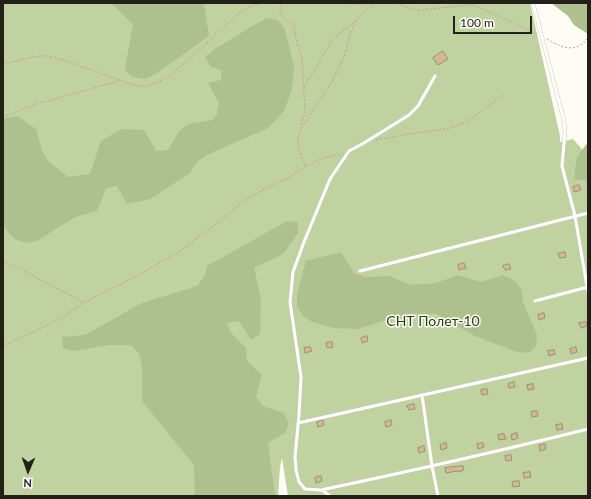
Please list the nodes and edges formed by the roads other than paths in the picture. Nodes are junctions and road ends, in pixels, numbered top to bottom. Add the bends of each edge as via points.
1 (533, 3) edge
2 (435, 76) dead end
3 (588, 213) edge
4 (575, 216) junction
5 (360, 271) dead end
6 (588, 287) edge
7 (588, 292) edge
8 (535, 301) dead end
9 (588, 358) edge
10 (422, 395) junction
11 (298, 423) junction
12 (588, 429) edge
13 (432, 466) junction
14 (321, 490) junction
15 (330, 496) edge
16 (438, 496) edge

1 - 4 lane via 564,121 562,166
2 - 11 lane via 418,106 409,115 349,151 330,180 304,242 293,272 290,302 300,377
3 - 4 lane
4 - 5 lane
4 - 6 lane
6 - 7 lane
6 - 8 lane
9 - 10 lane
10 - 11 lane
10 - 13 lane
11 - 14 lane via 295,457 299,482 305,489
12 - 13 lane
13 - 14 lane
13 - 16 lane
14 - 15 lane

